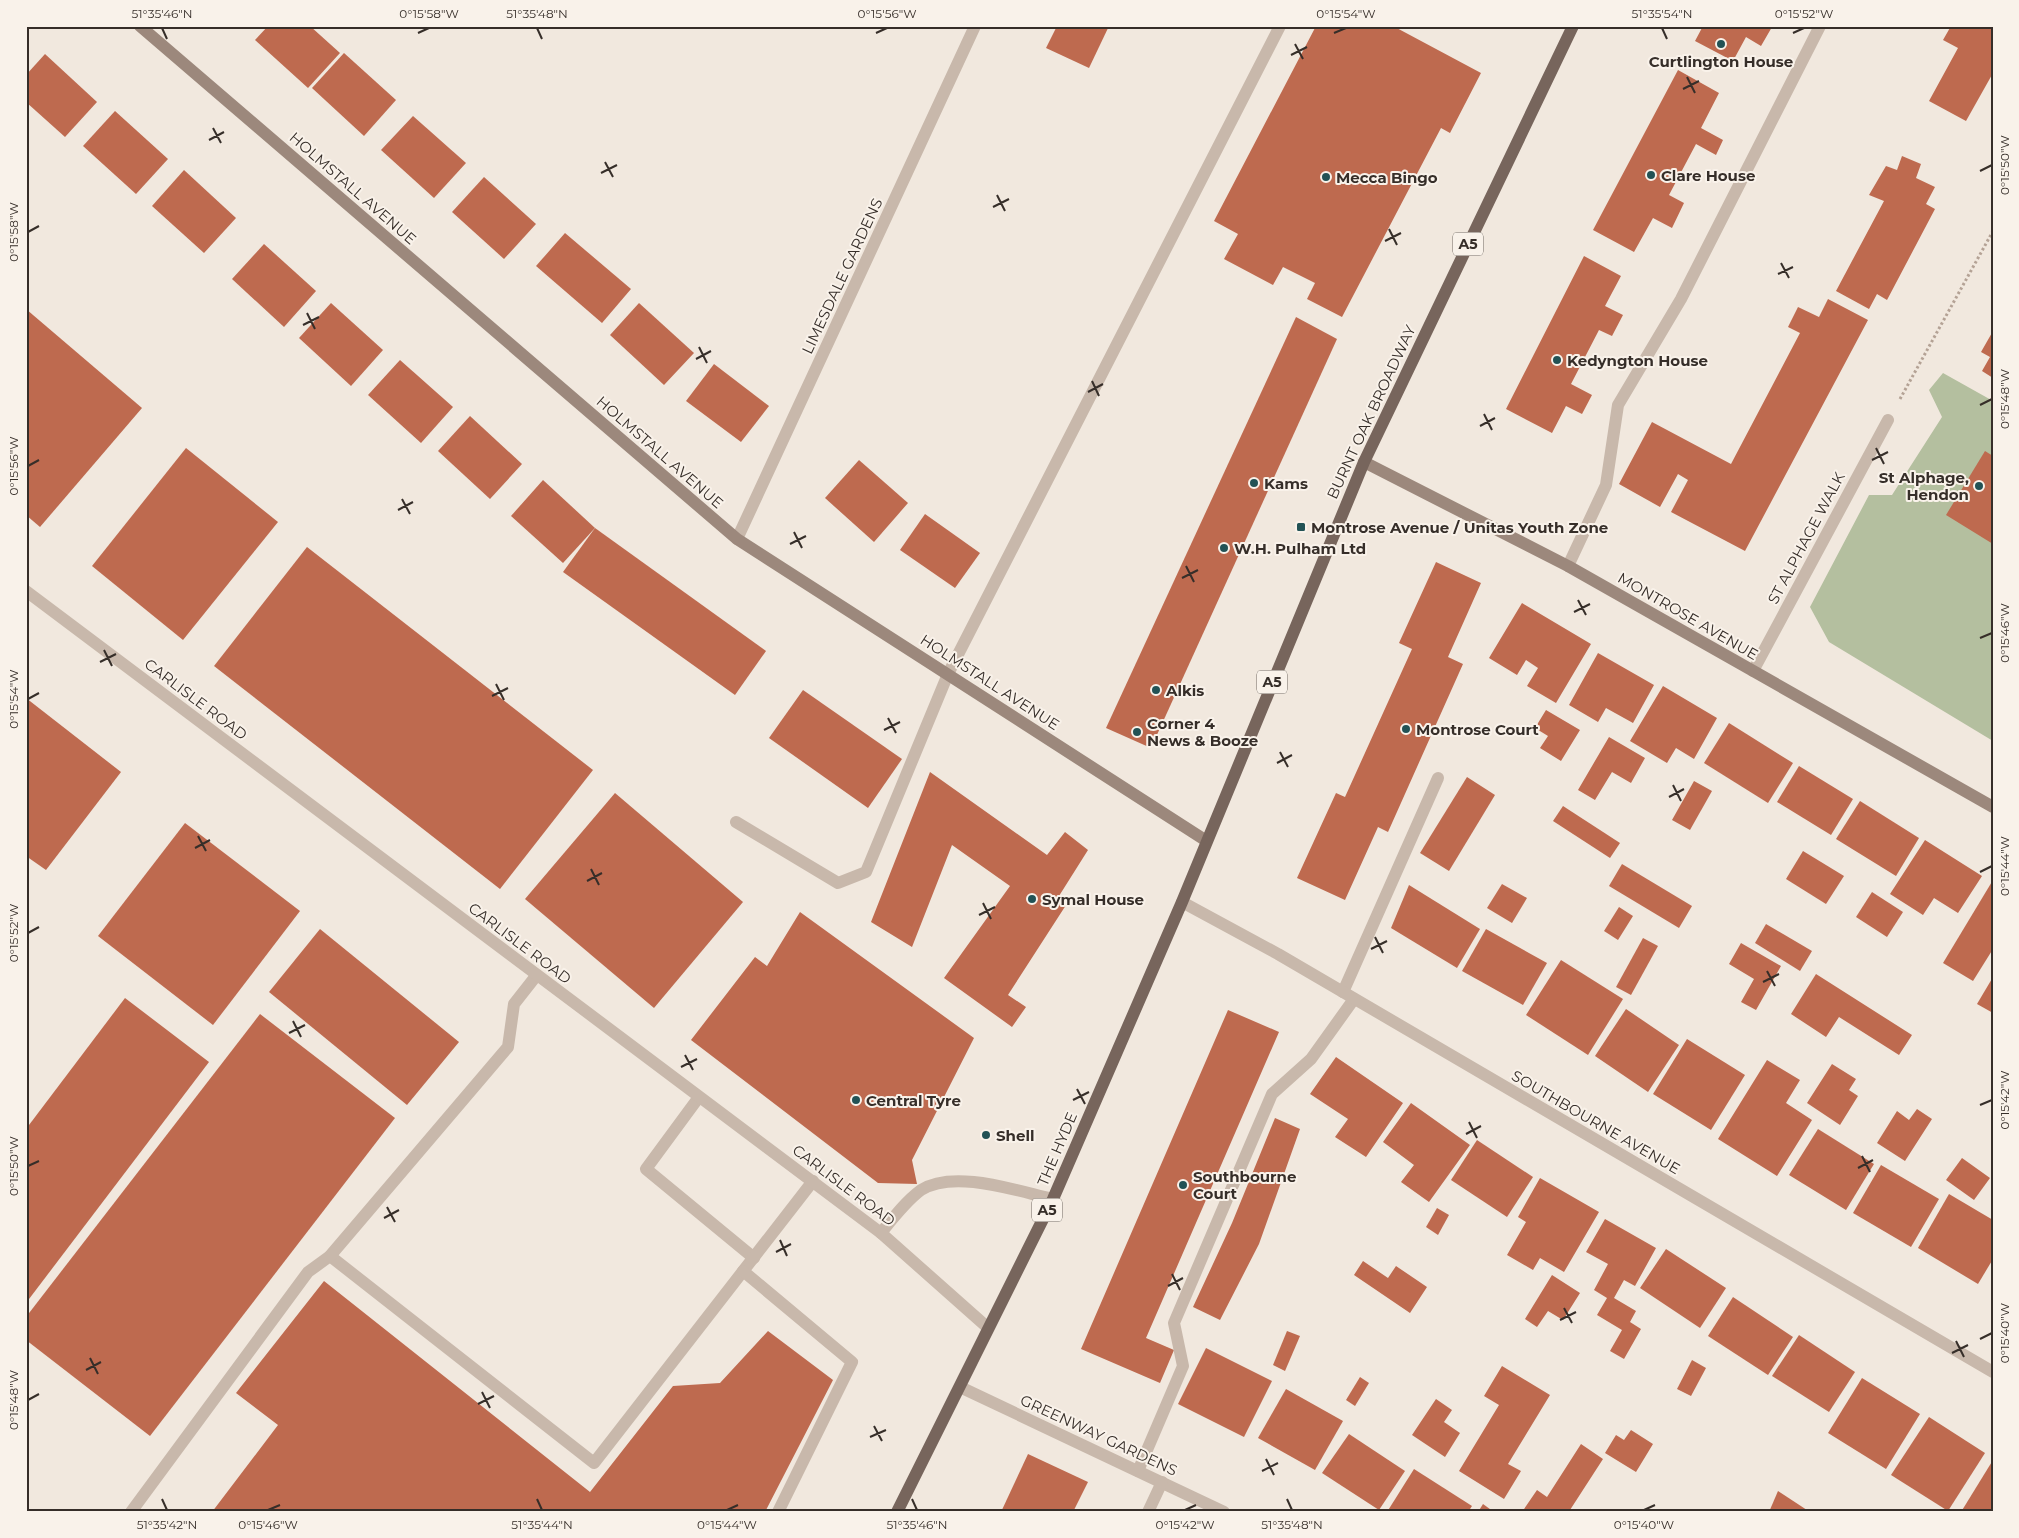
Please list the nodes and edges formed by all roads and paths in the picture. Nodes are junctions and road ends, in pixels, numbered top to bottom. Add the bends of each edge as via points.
1 (140, 26) edge
2 (975, 26) edge
3 (1280, 26) edge
4 (1573, 26) edge
5 (1820, 26) edge
6 (1993, 231) edge
7 (1888, 420) joint
8 (1364, 462) junction
9 (737, 539) junction
10 (1568, 566) junction
11 (26, 591) edge
12 (1752, 671) junction
13 (948, 674) junction
14 (1438, 778) dead end
15 (1993, 807) edge
16 (736, 822) dead end
17 (1206, 840) junction
18 (1182, 902) junction
19 (536, 976) junction
20 (1348, 996) junction
21 (699, 1097) junction
22 (813, 1181) junction
23 (1053, 1199) junction
24 (882, 1232) junction
25 (330, 1256) junction
26 (754, 1258) junction
27 (743, 1271) junction
28 (987, 1328) junction
29 (1993, 1372) edge
30 (960, 1387) junction
31 (1138, 1471) junction
32 (1162, 1482) junction
33 (131, 1512) edge
34 (778, 1512) edge
35 (897, 1512) edge
36 (1148, 1512) edge
37 (1224, 1512) edge

1 - 9 street, HOLMSTALL AVENUE
2 - 9 street, LIMESDALE GARDENS
3 - 13 street
4 - 8 main road, BURNT OAK BROADWAY / A5
5 - 10 street via 1681,299 1618,406 1606,485
6 - 7 path
7 - 12 street, ST ALPHAGE WALK
8 - 10 street, MONTROSE AVENUE
8 - 17 main road, BURNT OAK BROADWAY / A5
9 - 13 street, HOLMSTALL AVENUE
10 - 12 street, MONTROSE AVENUE
11 - 19 street, CARLISLE ROAD
12 - 15 street, MONTROSE AVENUE
13 - 16 street via 866,872 838,883
13 - 17 street, HOLMSTALL AVENUE
14 - 20 street
17 - 18 main road, BURNT OAK BROADWAY / A5
18 - 20 street, SOUTHBOURNE AVENUE
18 - 23 main road, THE HYDE / A5
19 - 21 street, CARLISLE ROAD
19 - 25 street via 514,1004 508,1047
20 - 29 street, SOUTHBOURNE AVENUE
20 - 31 street via 1311,1059 1272,1094 1174,1322 1182,1366
21 - 22 street, CARLISLE ROAD
21 - 26 street via 646,1169
22 - 24 street, CARLISLE ROAD
22 - 26 street
23 - 24 street via 976,1183 939,1182 921,1191
23 - 28 main road, THE HYDE / A5
24 - 28 street, CARLISLE ROAD
25 - 27 street via 594,1464
25 - 33 street via 308,1272
26 - 27 street
27 - 34 street via 852,1362
28 - 30 main road, THE HYDE / A5
30 - 31 street, GREENWAY GARDENS
30 - 35 main road, THE HYDE / A5
31 - 32 street, GREENWAY GARDENS
32 - 36 street
32 - 37 street, GREENWAY GARDENS

